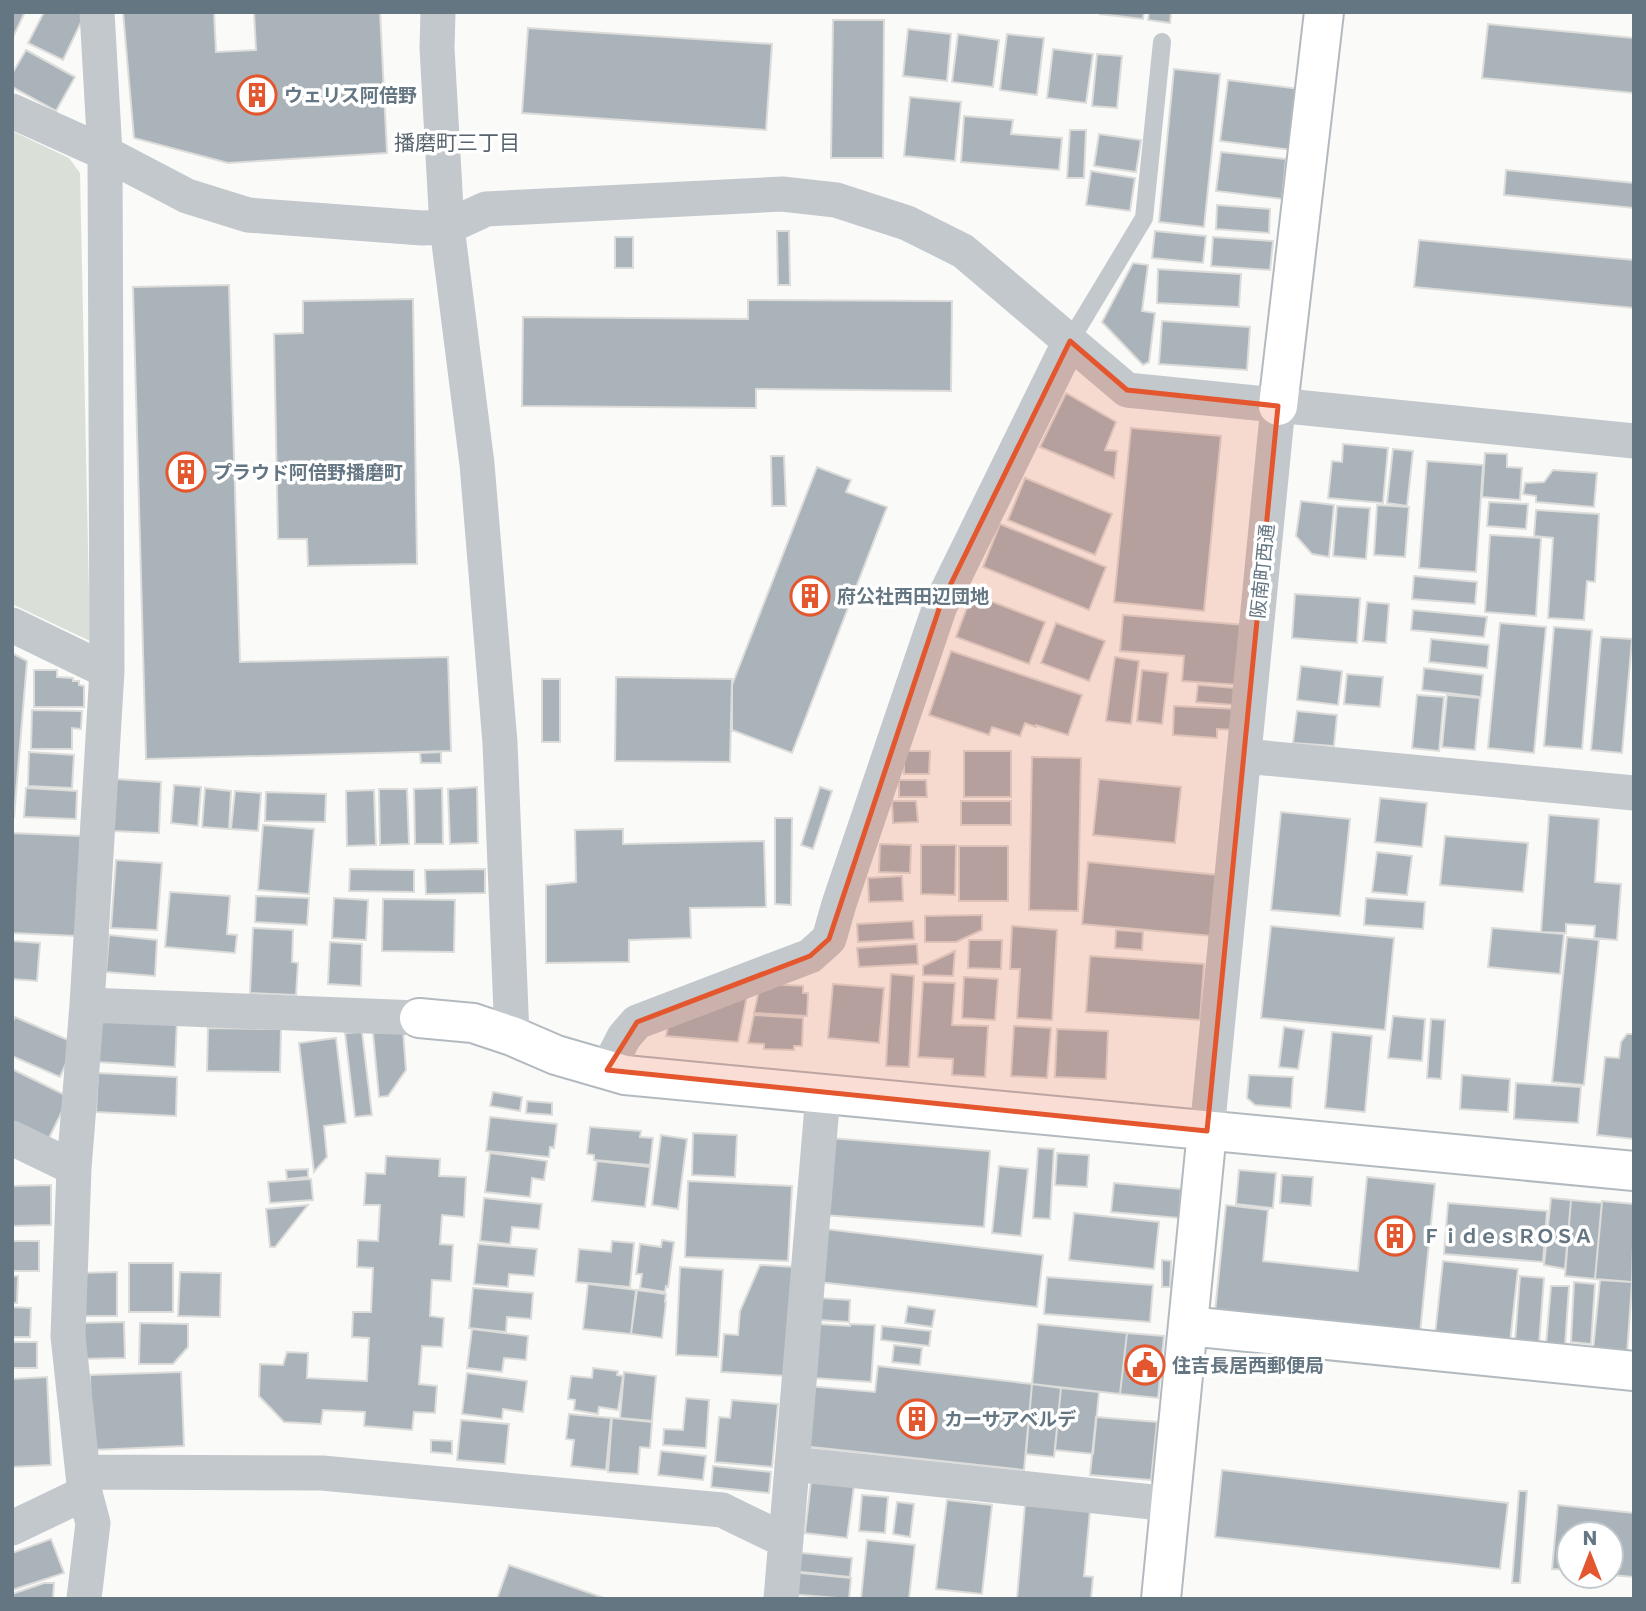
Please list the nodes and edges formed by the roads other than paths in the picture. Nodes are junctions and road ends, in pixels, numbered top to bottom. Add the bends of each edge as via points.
1 (97, 12) edge
2 (438, 12) edge
3 (1324, 12) edge
4 (1161, 42) dead end
5 (12, 111) edge
6 (105, 153) junction
7 (447, 227) junction
8 (1070, 341) junction
9 (1278, 405) junction
10 (1634, 442) edge
11 (12, 625) edge
12 (107, 671) junction
13 (1244, 756) junction
14 (1634, 793) edge
15 (87, 1005) junction
16 (419, 1018) joint
17 (512, 1036) junction
18 (607, 1070) junction
19 (823, 1094) junction
20 (1207, 1131) junction
21 (12, 1138) edge
22 (74, 1168) junction
23 (1634, 1171) edge
24 (1188, 1326) junction
25 (1634, 1371) edge
26 (792, 1464) junction
27 (84, 1483) junction
28 (1171, 1504) junction
29 (12, 1528) edge
30 (786, 1541) junction
31 (85, 1599) edge
32 (781, 1599) edge
33 (1161, 1599) edge

1 - 6 street
2 - 7 street
3 - 9 street, 阪南町西通
4 - 8 lane via 1144,218
5 - 6 street
6 - 7 street via 187,196 248,215
6 - 12 street
7 - 8 street via 486,209 782,194 836,200 907,223 963,251
7 - 17 street via 477,464 500,743
8 - 9 street via 1127,390
8 - 18 street via 940,606 829,939 810,956 637,1023
9 - 10 street
9 - 13 street, 阪南町西通
11 - 12 street
12 - 15 street
13 - 14 street
13 - 20 street, 阪南町西通
15 - 16 street
15 - 22 street
16 - 17 street via 473,1023
17 - 18 street
18 - 19 street
19 - 20 street
19 - 26 street
20 - 23 street
20 - 24 street
21 - 22 street
22 - 27 street via 68,1336
24 - 25 street
24 - 28 street
26 - 28 street
26 - 30 street
27 - 29 street
27 - 30 street via 322,1473 722,1510
27 - 31 street via 93,1523
28 - 33 street
30 - 32 street

